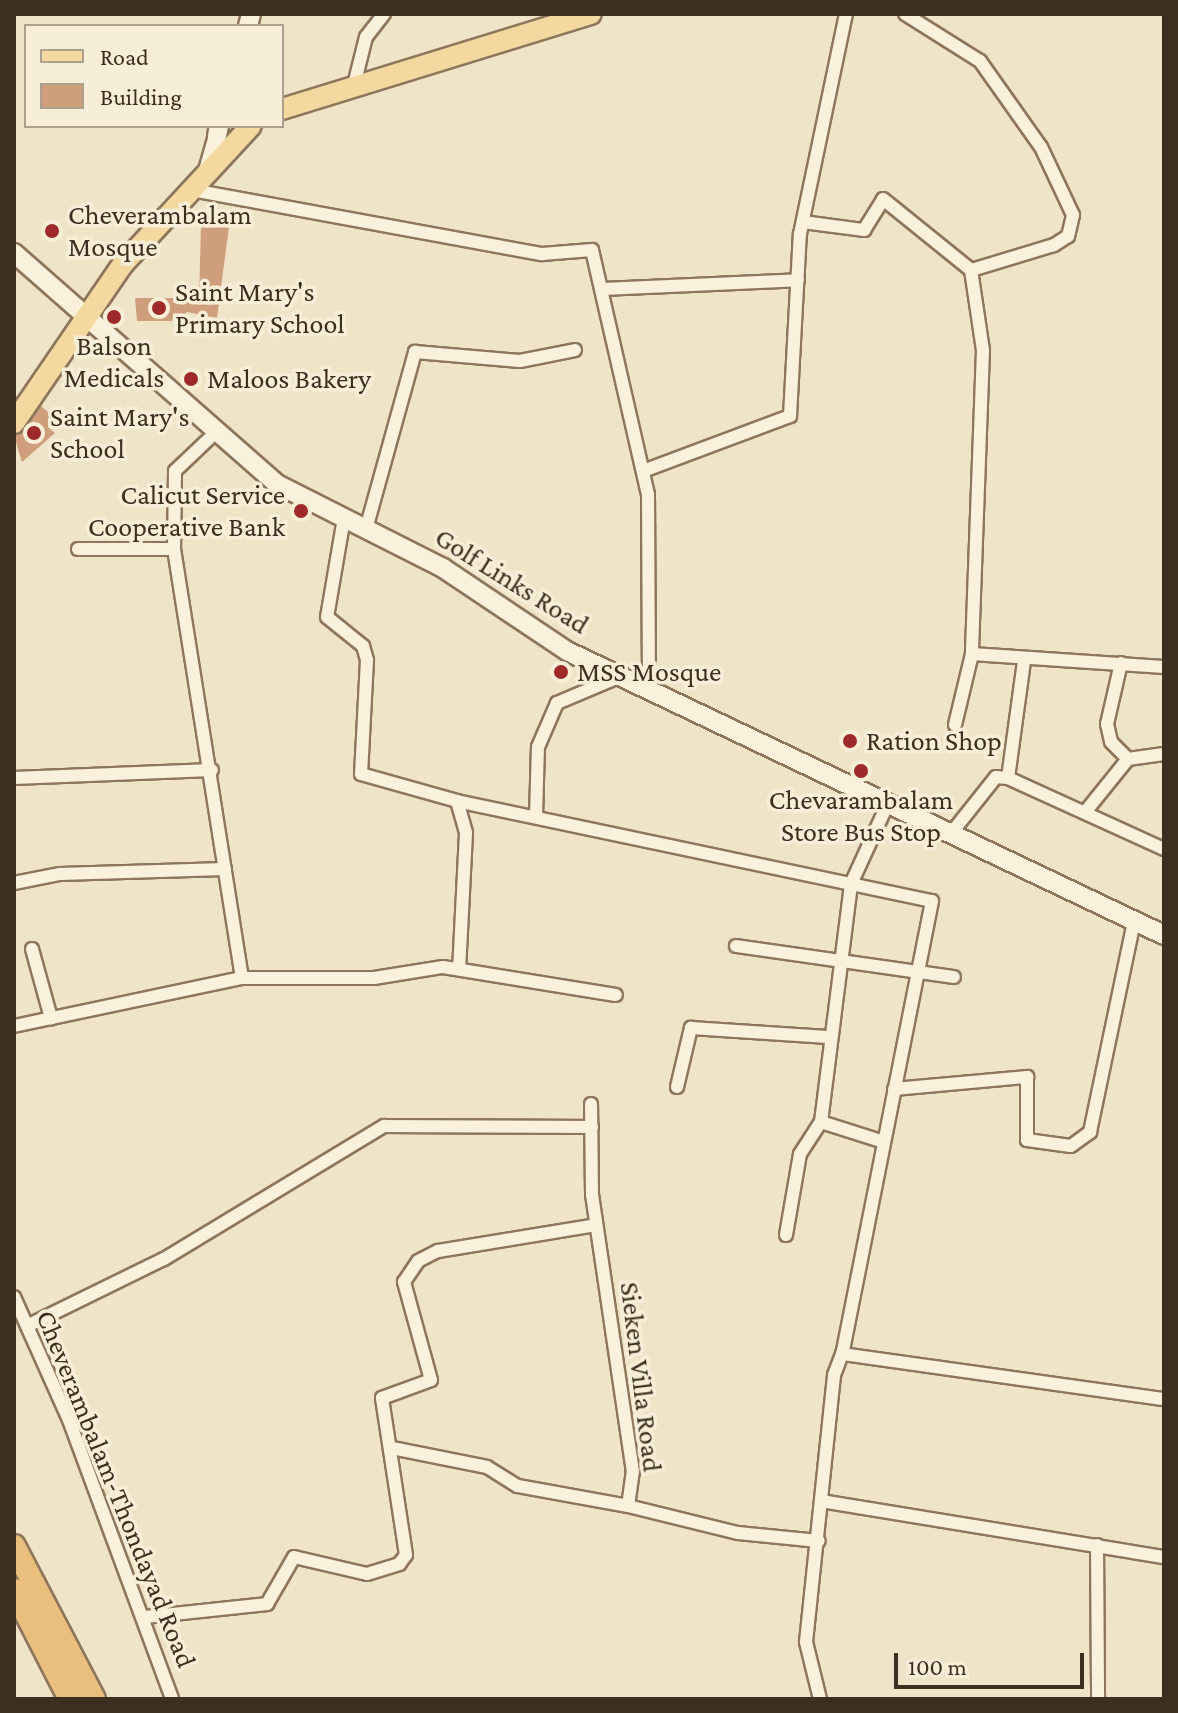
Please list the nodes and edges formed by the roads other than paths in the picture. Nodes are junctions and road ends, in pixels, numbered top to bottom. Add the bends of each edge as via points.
1 (384, 14) edge
2 (591, 14) edge
3 (846, 14) edge
4 (905, 14) edge
5 (354, 85) junction
6 (284, 108) edge
7 (246, 128) edge
8 (219, 139) edge
9 (199, 182) junction
10 (803, 222) junction
11 (14, 253) edge
12 (971, 270) junction
13 (798, 280) junction
14 (603, 289) junction
15 (90, 320) junction
16 (575, 350) dead end
17 (14, 423) edge
18 (215, 433) junction
19 (643, 471) junction
20 (344, 518) junction
21 (366, 529) junction
22 (78, 549) dead end
23 (174, 549) junction
24 (972, 654) junction
25 (1024, 661) junction
26 (1121, 663) junction
27 (1164, 667) edge
28 (621, 676) junction
29 (649, 689) junction
30 (955, 725) dead end
31 (1164, 754) edge
32 (1128, 759) junction
33 (212, 770) junction
34 (14, 778) edge
35 (1008, 778) junction
36 (457, 801) junction
37 (889, 801) junction
38 (1086, 811) junction
39 (536, 817) junction
40 (953, 831) junction
41 (1164, 849) edge
42 (225, 869) junction
43 (14, 883) edge
44 (851, 884) junction
45 (1134, 922) junction
46 (1164, 935) edge
47 (736, 946) dead end
48 (32, 949) dead end
49 (839, 960) junction
50 (459, 969) junction
51 (917, 973) junction
52 (954, 977) dead end
53 (242, 978) junction
54 (616, 995) dead end
55 (51, 1018) junction
56 (14, 1026) edge
57 (828, 1037) junction
58 (677, 1087) dead end
59 (894, 1089) junction
60 (591, 1104) dead end
61 (821, 1122) junction
62 (592, 1127) junction
63 (884, 1142) junction
64 (596, 1225) junction
65 (786, 1235) dead end
66 (14, 1297) edge
67 (27, 1326) junction
68 (842, 1354) junction
69 (1164, 1399) edge
70 (392, 1448) junction
71 (821, 1501) junction
72 (628, 1506) junction
73 (819, 1541) junction
74 (1097, 1545) junction
75 (14, 1546) edge
76 (1164, 1557) edge
77 (14, 1590) edge
78 (145, 1617) junction
79 (70, 1699) edge
80 (94, 1699) edge
81 (172, 1699) edge
82 (820, 1699) edge
83 (1098, 1699) edge

1 - 5 street via 366,37
2 - 5 main road
3 - 10 street
4 - 12 street via 980,61 1041,147 1073,215 1068,236 1054,245
5 - 6 main road
7 - 8 main road
8 - 9 main road
9 - 14 street via 542,254 592,250
9 - 15 main road via 123,264
10 - 12 street via 864,230 883,199
10 - 13 street
11 - 15 main road, Golf Links Road
12 - 24 street via 983,350
13 - 14 street
13 - 19 street via 790,416
14 - 19 street
15 - 17 main road
15 - 18 main road, Golf Links Road
16 - 21 street via 520,361 415,352
18 - 20 main road, Golf Links Road via 277,484
18 - 23 street via 175,471
19 - 29 street
20 - 21 main road, Golf Links Road
20 - 36 street via 327,617 363,646 367,660 361,774
21 - 28 main road, Golf Links Road
22 - 23 street
23 - 33 street
24 - 25 street
24 - 30 street
25 - 26 street via 1067,656
25 - 35 street
26 - 27 street
26 - 32 street via 1107,724 1111,742
28 - 29 main road, Golf Links Road
28 - 39 street via 557,703 538,747
29 - 37 main road, Golf Links Road
31 - 32 street
32 - 38 street
33 - 34 street
33 - 42 street
35 - 38 street
35 - 40 street via 996,777
36 - 39 street
36 - 50 street via 466,833
37 - 40 main road, Golf Links Road
37 - 44 street
38 - 41 street
39 - 44 street
40 - 45 main road, Golf Links Road
42 - 43 street via 60,874
42 - 53 street
44 - 49 street
44 - 51 street via 932,901
45 - 46 main road, Golf Links Road
45 - 59 street via 1090,1132 1071,1146 1027,1140 1027,1077
47 - 49 street
48 - 55 street
49 - 51 street
49 - 57 street
50 - 53 street via 374,978
50 - 54 street
51 - 52 street
51 - 59 street
53 - 55 street
55 - 56 street
57 - 58 street via 691,1028
57 - 61 street
59 - 63 street
60 - 62 street, Sieken Villa Road
61 - 63 street
61 - 65 street via 800,1154
62 - 64 street, Sieken Villa Road
62 - 67 street via 384,1126 164,1259
63 - 68 street
64 - 70 street via 438,1251 418,1261 404,1282 431,1380 382,1398
64 - 72 street, Sieken Villa Road via 633,1472
66 - 67 street, Cheverambalam-Thondayad Road
67 - 78 street, Cheverambalam-Thondayad Road
68 - 69 street
68 - 71 street
70 - 72 street, Sieken Villa Road via 487,1467 518,1486
70 - 78 street via 406,1555 399,1564 367,1574 294,1557 267,1604
71 - 73 street
71 - 74 street
72 - 73 street via 738,1533
73 - 82 street via 806,1642
74 - 76 street
74 - 83 street
75 - 80 highway
77 - 79 highway
78 - 81 street, Cheverambalam-Thondayad Road

